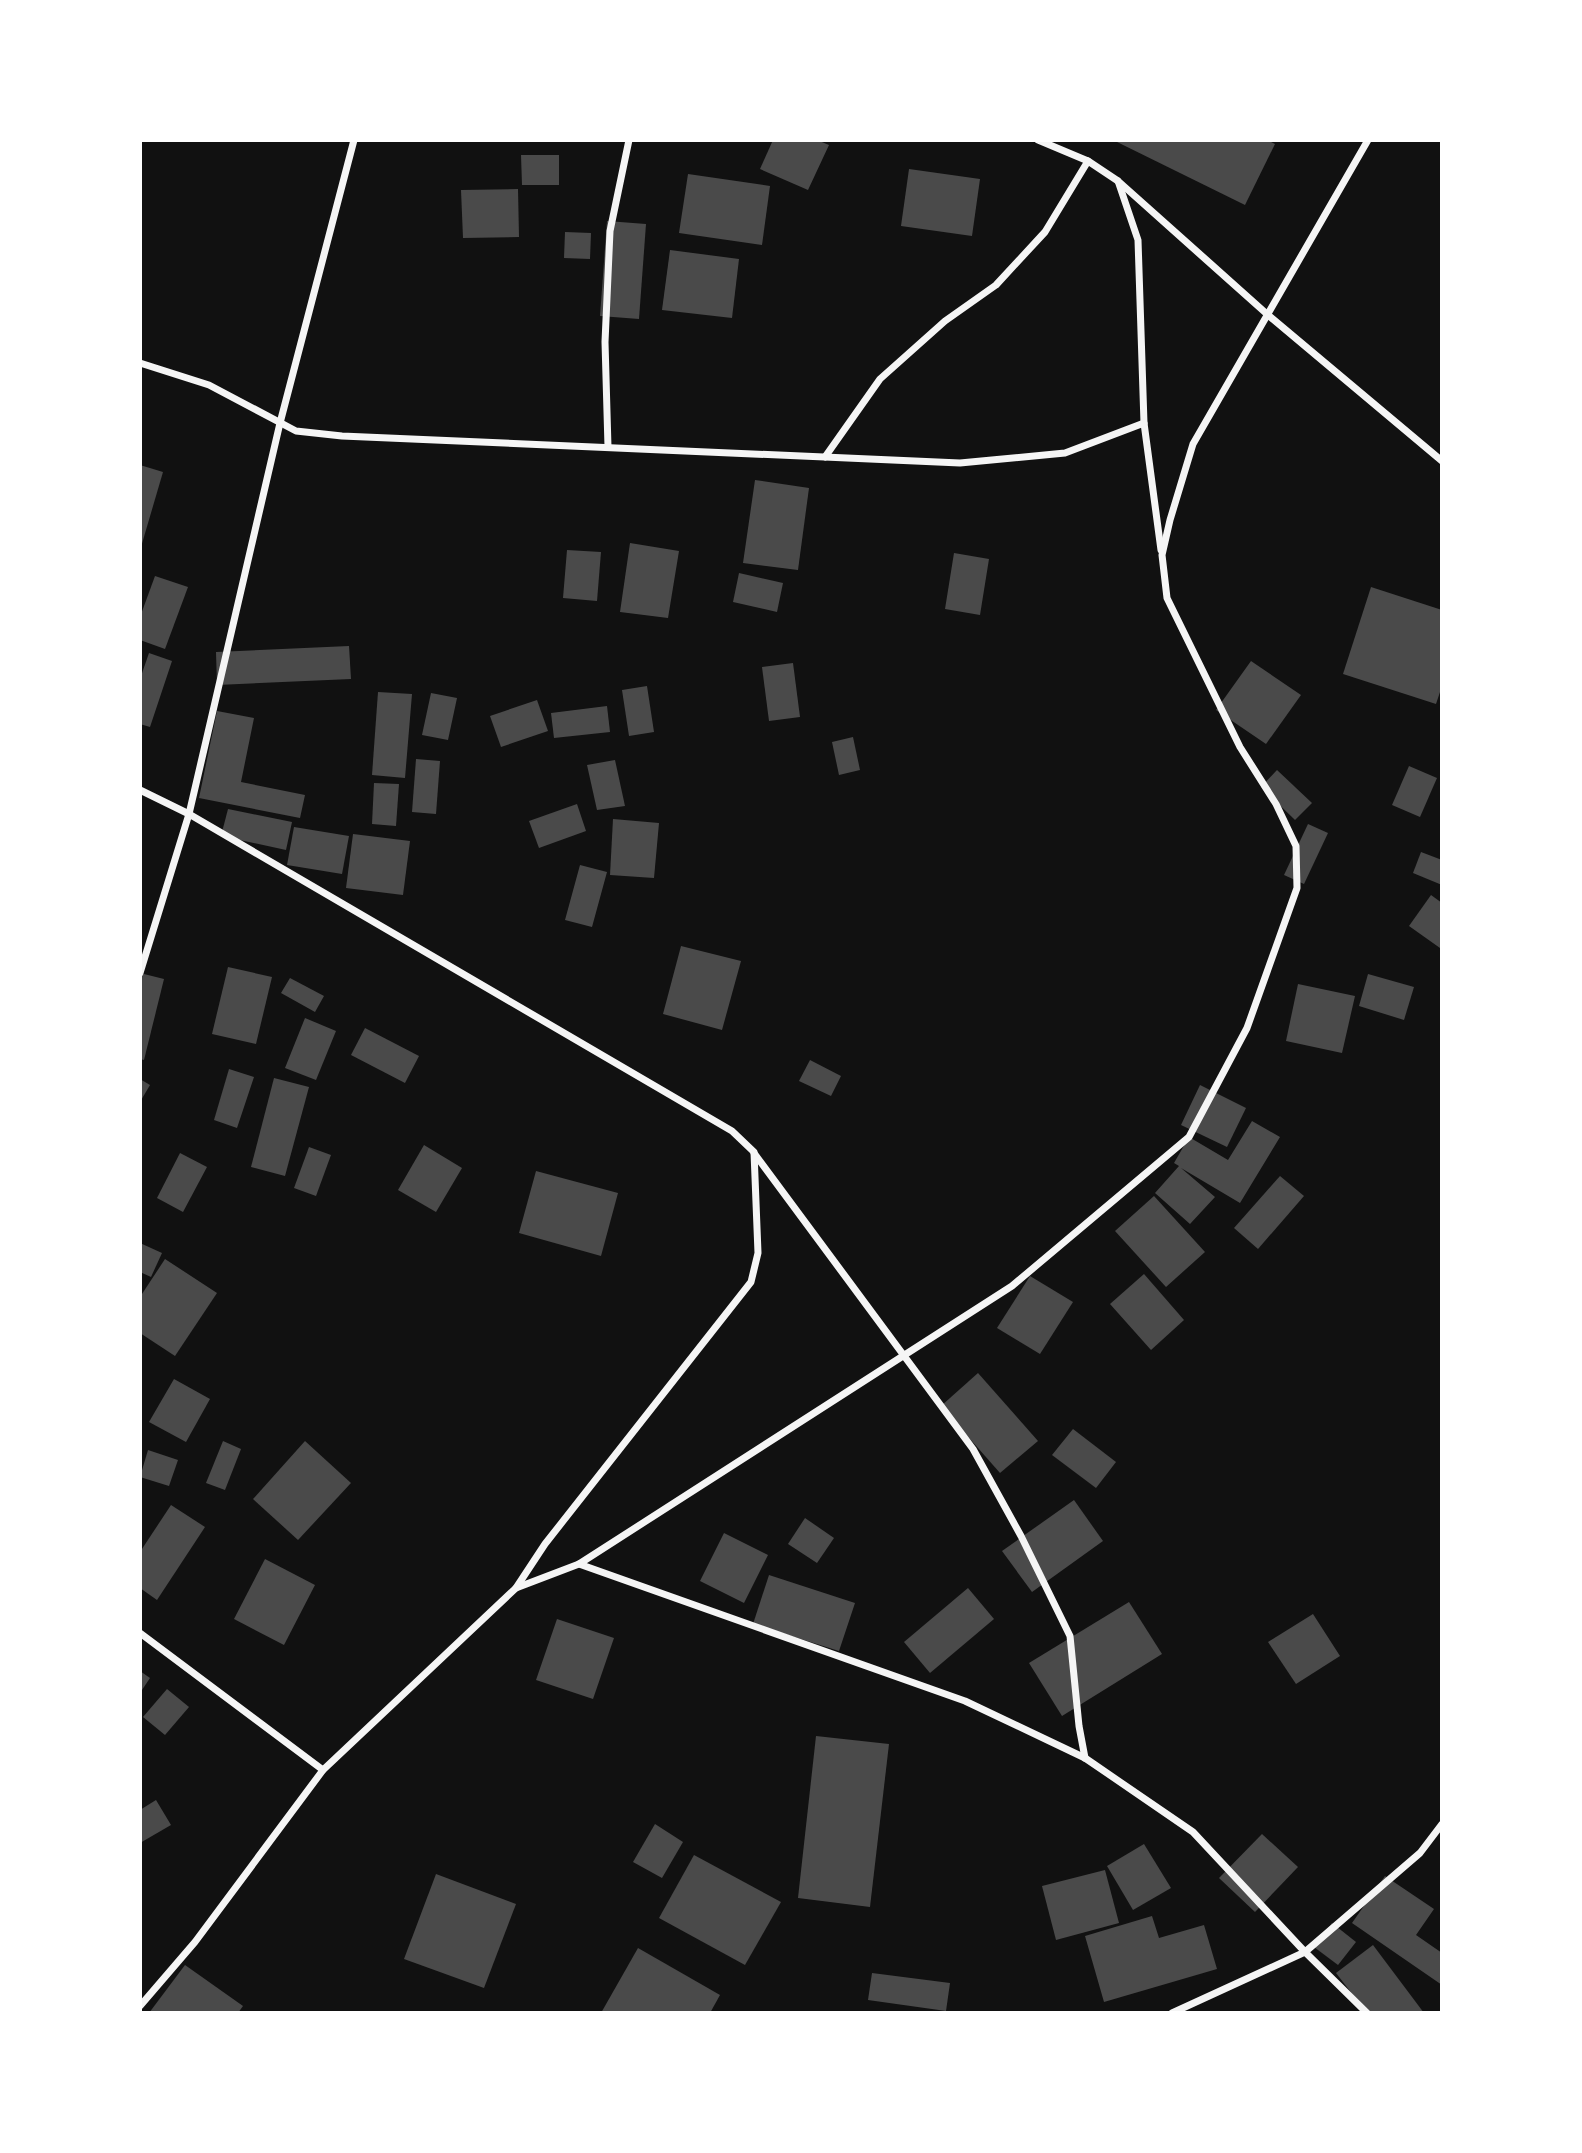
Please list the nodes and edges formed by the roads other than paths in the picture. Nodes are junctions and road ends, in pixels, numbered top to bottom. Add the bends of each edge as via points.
1 (354, 140) edge
2 (629, 140) edge
3 (1038, 140) edge
4 (1368, 140) edge
5 (1088, 161) junction
6 (1118, 181) junction
7 (1268, 315) junction
8 (140, 363) edge
9 (280, 423) junction
10 (1144, 423) junction
11 (608, 447) junction
12 (825, 457) junction
13 (1442, 461) edge
14 (1162, 555) junction
15 (140, 790) edge
16 (189, 814) junction
17 (140, 974) edge
18 (754, 1152) junction
19 (905, 1356) junction
20 (579, 1564) junction
21 (516, 1588) junction
22 (140, 1633) edge
23 (1085, 1758) junction
24 (323, 1770) junction
25 (1442, 1824) edge
26 (1305, 1952) junction
27 (140, 2006) edge
28 (1172, 2013) edge
29 (1367, 2013) edge

1 - 9 street
2 - 11 street via 610,231 605,342
3 - 5 street
4 - 7 street
5 - 6 street
5 - 12 street via 1045,232 996,285 945,321 880,379
6 - 7 street
6 - 10 street via 1138,240
7 - 13 street
7 - 14 street via 1193,444
8 - 9 street via 209,385
9 - 11 street via 308,433 342,436
9 - 16 street
10 - 12 street via 1065,453 960,463
10 - 14 street
11 - 12 street
14 - 19 street via 1167,598 1240,747 1296,846 1297,888 1247,1028 1189,1137 1012,1286
15 - 16 street
16 - 17 street
16 - 18 street via 732,1131
18 - 19 street
18 - 21 street via 758,1253 751,1282 545,1544
19 - 20 street
19 - 23 street via 973,1449 1055,1602 1070,1636
20 - 21 street
20 - 23 street via 965,1702
21 - 24 street
22 - 24 street
23 - 26 street via 1193,1832
24 - 27 street via 195,1942
25 - 26 street via 1420,1853
26 - 28 street
26 - 29 street

